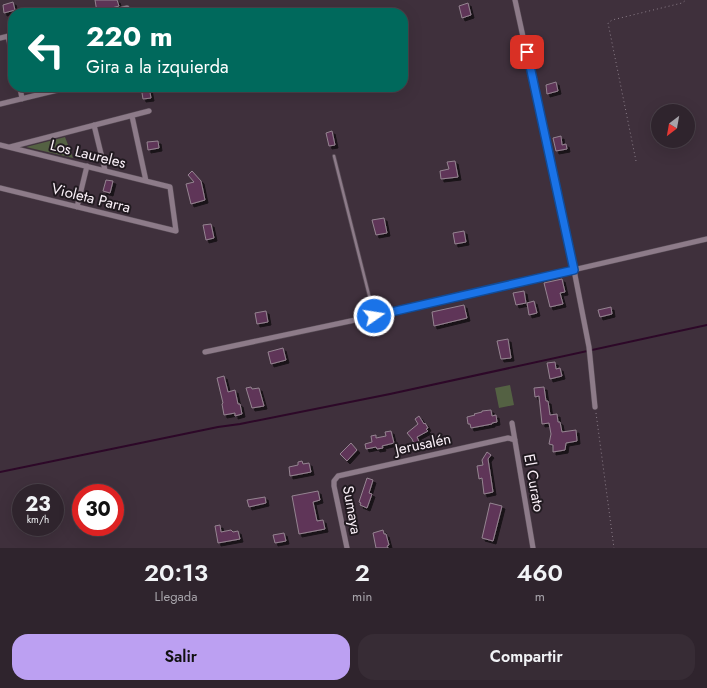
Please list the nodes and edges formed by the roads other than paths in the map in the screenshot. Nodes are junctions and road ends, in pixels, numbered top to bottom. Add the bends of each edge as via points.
1 (515, 0) edge
2 (21, 92) edge
3 (47, 92) edge
4 (22, 99) junction
5 (0, 104) edge
6 (149, 111) dead end
7 (132, 116) junction
8 (94, 126) junction
9 (0, 146) edge
10 (9, 147) junction
11 (334, 156) dead end
12 (87, 166) junction
13 (105, 170) junction
14 (146, 181) junction
15 (0, 188) edge
16 (77, 207) junction
17 (176, 231) joint
18 (707, 239) edge
19 (574, 270) junction
20 (374, 316) junction
21 (205, 352) dead end
22 (595, 407) road end
23 (512, 423) dead end
24 (515, 440) junction
25 (336, 477) joint
26 (347, 548) edge
27 (533, 548) edge

1 - 19 street
2 - 4 street
3 - 4 street
4 - 5 street
6 - 7 street
7 - 8 street
7 - 14 street
8 - 10 street
8 - 13 street
9 - 10 street, Los Laureles
10 - 12 street, Los Laureles
11 - 20 lane
12 - 13 street, Los Laureles
12 - 16 street
13 - 14 street, Los Laureles
14 - 17 street, Los Laureles via 170,187
15 - 16 street, Violeta Parra
16 - 17 street, Violeta Parra
18 - 19 street
19 - 20 street
19 - 22 street via 589,347
20 - 21 street
23 - 24 street, El Curato
24 - 25 street, Jerusalén via 508,438
24 - 27 street, El Curato
25 - 26 street, Sumaya via 334,486

